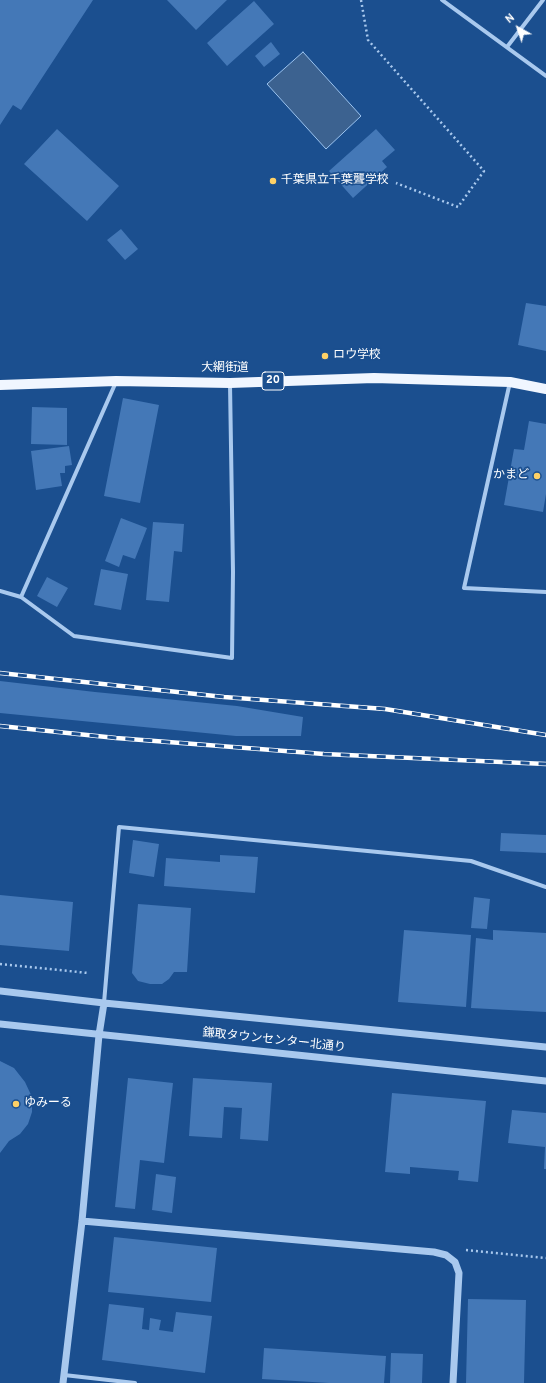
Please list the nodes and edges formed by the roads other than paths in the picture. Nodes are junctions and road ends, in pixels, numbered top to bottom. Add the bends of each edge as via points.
1 (442, 0) edge
2 (543, 0) edge
3 (507, 47) junction
4 (546, 76) edge
5 (116, 381) junction
6 (510, 382) junction
7 (230, 383) junction
8 (0, 385) edge
9 (546, 389) edge
10 (0, 591) edge
11 (546, 592) edge
12 (22, 597) junction
13 (546, 887) edge
14 (0, 991) edge
15 (104, 1003) junction
16 (0, 1024) edge
17 (99, 1035) junction
18 (546, 1047) edge
19 (546, 1081) edge
20 (82, 1221) junction
21 (63, 1379) edge
22 (135, 1383) edge
23 (453, 1383) edge

1 - 3 street
2 - 3 street
3 - 4 street
5 - 7 main road, 大網街道 / 20
5 - 8 main road, 大網街道 / 20
5 - 12 street
6 - 7 main road, 大網街道 / 20 via 374,378
6 - 9 main road, 大網街道 / 20
6 - 11 street via 464,588
7 - 12 street via 234,572 232,658 74,636
10 - 12 street
13 - 15 street via 471,861 120,827
14 - 15 street, 鎌取タウンセンター北通り
15 - 17 street
15 - 18 street, 鎌取タウンセンター北通り
16 - 17 street, 鎌取タウンセンター北通り
17 - 19 street, 鎌取タウンセンター北通り
17 - 20 street
20 - 21 street
20 - 23 street via 446,1255 455,1262 459,1273
21 - 22 street

